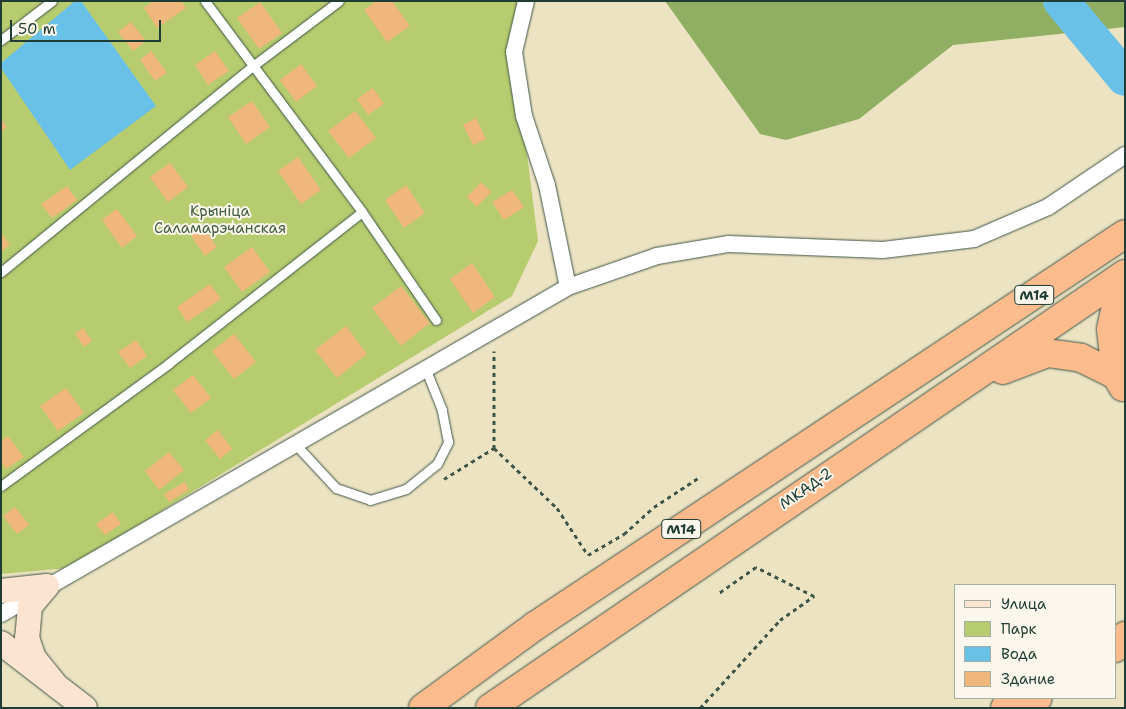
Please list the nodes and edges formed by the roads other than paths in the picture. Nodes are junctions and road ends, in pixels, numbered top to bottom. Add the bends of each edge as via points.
1 (52, 1) edge
2 (205, 1) edge
3 (339, 1) edge
4 (526, 1) edge
5 (1, 40) edge
6 (254, 66) junction
7 (1125, 154) edge
8 (362, 212) junction
9 (1125, 234) edge
10 (1, 272) edge
11 (1125, 274) edge
12 (568, 287) junction
13 (1125, 294) edge
14 (436, 320) dead end
15 (426, 370) junction
16 (1121, 383) edge
17 (931, 403) junction
18 (296, 445) junction
19 (1, 486) edge
20 (47, 586) junction
21 (1, 591) edge
22 (1, 614) edge
23 (1125, 636) edge
24 (1, 643) edge
25 (1116, 647) edge
26 (1, 658) edge
27 (37, 670) junction
28 (56, 685) junction
29 (1035, 699) edge
30 (85, 708) edge
31 (423, 708) edge
32 (490, 708) edge
33 (1005, 708) edge

1 - 5 lane
2 - 6 lane
3 - 6 lane
4 - 12 street via 514,52 524,116 547,185
6 - 8 lane
6 - 10 lane
7 - 12 street via 1048,207 974,239 883,250 729,244 656,256
8 - 14 lane
8 - 19 lane via 168,364
9 - 31 highway, М14 via 534,626
11 - 17 highway, МКАД-2 / М14
12 - 15 street
13 - 16 highway via 1117,301 1111,329
15 - 18 street
15 - 18 lane via 442,410 448,442 437,464 406,489 370,500 336,488
16 - 17 highway via 1080,358 1047,353
17 - 32 highway, МКАД-2 / М14
18 - 20 street
20 - 21 main road
20 - 22 street
20 - 28 main road via 30,606 27,638 34,658
23 - 25 highway
24 - 27 main road
26 - 27 main road
27 - 28 main road
28 - 30 main road
29 - 33 highway

